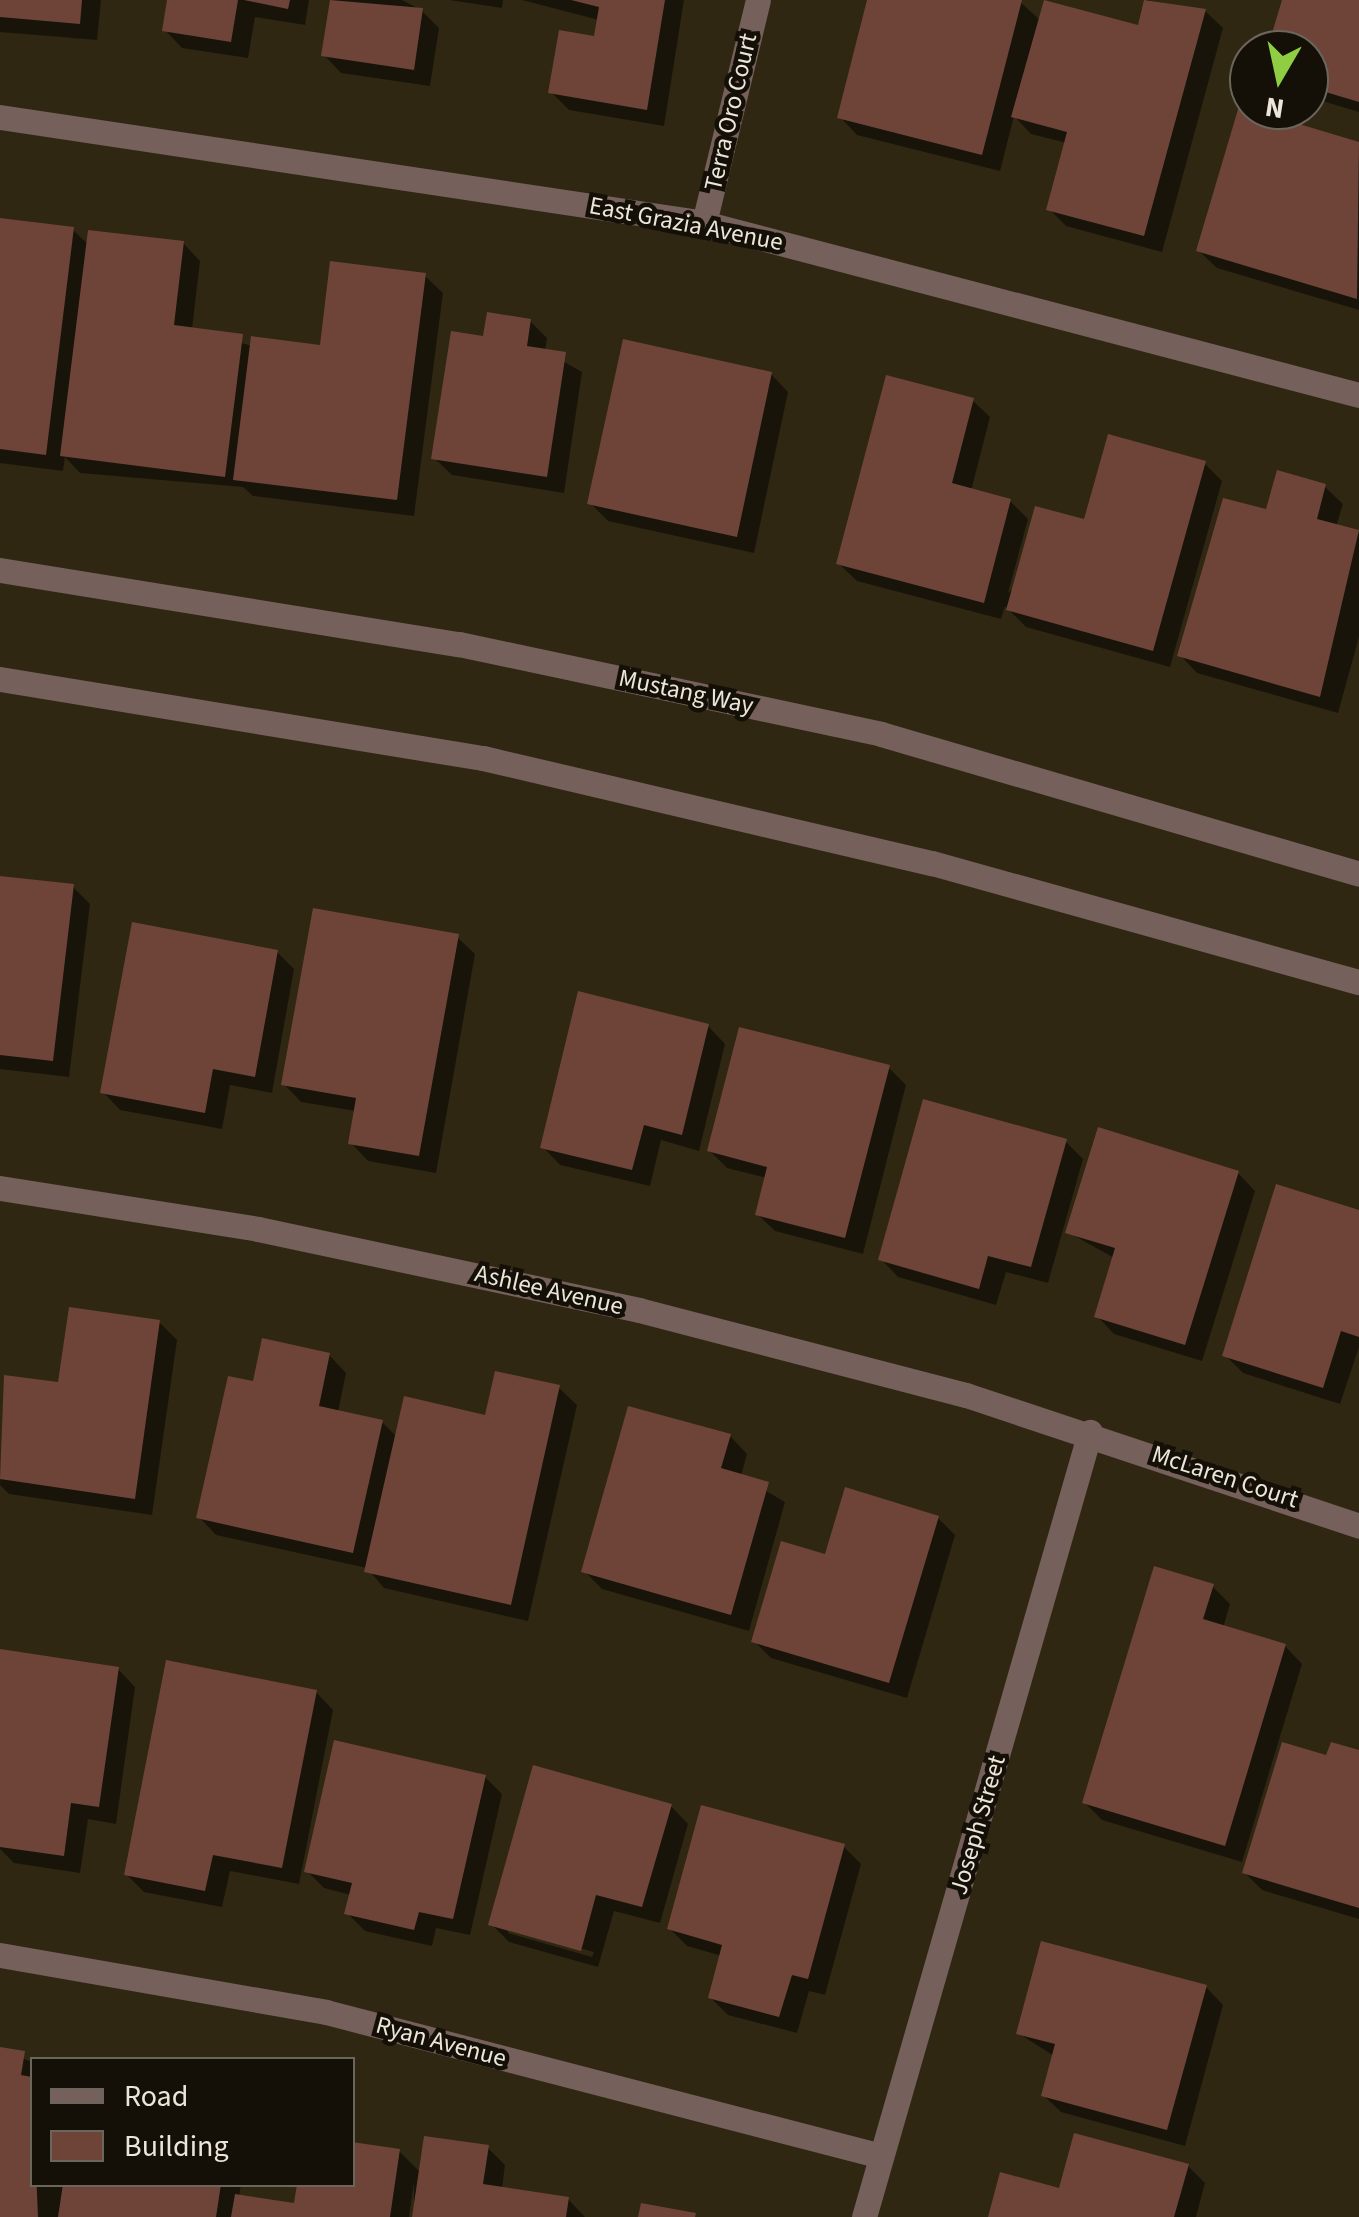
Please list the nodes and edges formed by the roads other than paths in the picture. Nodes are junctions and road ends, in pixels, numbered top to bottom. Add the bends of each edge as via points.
1 (758, 0) edge
2 (0, 117) edge
3 (704, 223) junction
4 (1359, 395) edge
5 (0, 570) edge
6 (0, 678) edge
7 (1359, 874) edge
8 (1359, 982) edge
9 (0, 1188) edge
10 (1090, 1432) junction
11 (1359, 1526) edge
12 (0, 1955) edge
13 (878, 2155) junction
14 (864, 2217) edge

1 - 3 street, Terra Oro Court
2 - 3 street, East Grazia Avenue
3 - 4 street, East Grazia Avenue
5 - 7 street, Mustang Way via 459,644 881,734
6 - 8 street via 483,758 932,862
9 - 10 street, Ashlee Avenue via 448,1266
10 - 11 street, McLaren Court
10 - 13 street, Joseph Street
12 - 13 street, Ryan Avenue via 326,2012
13 - 14 street, Joseph Street

